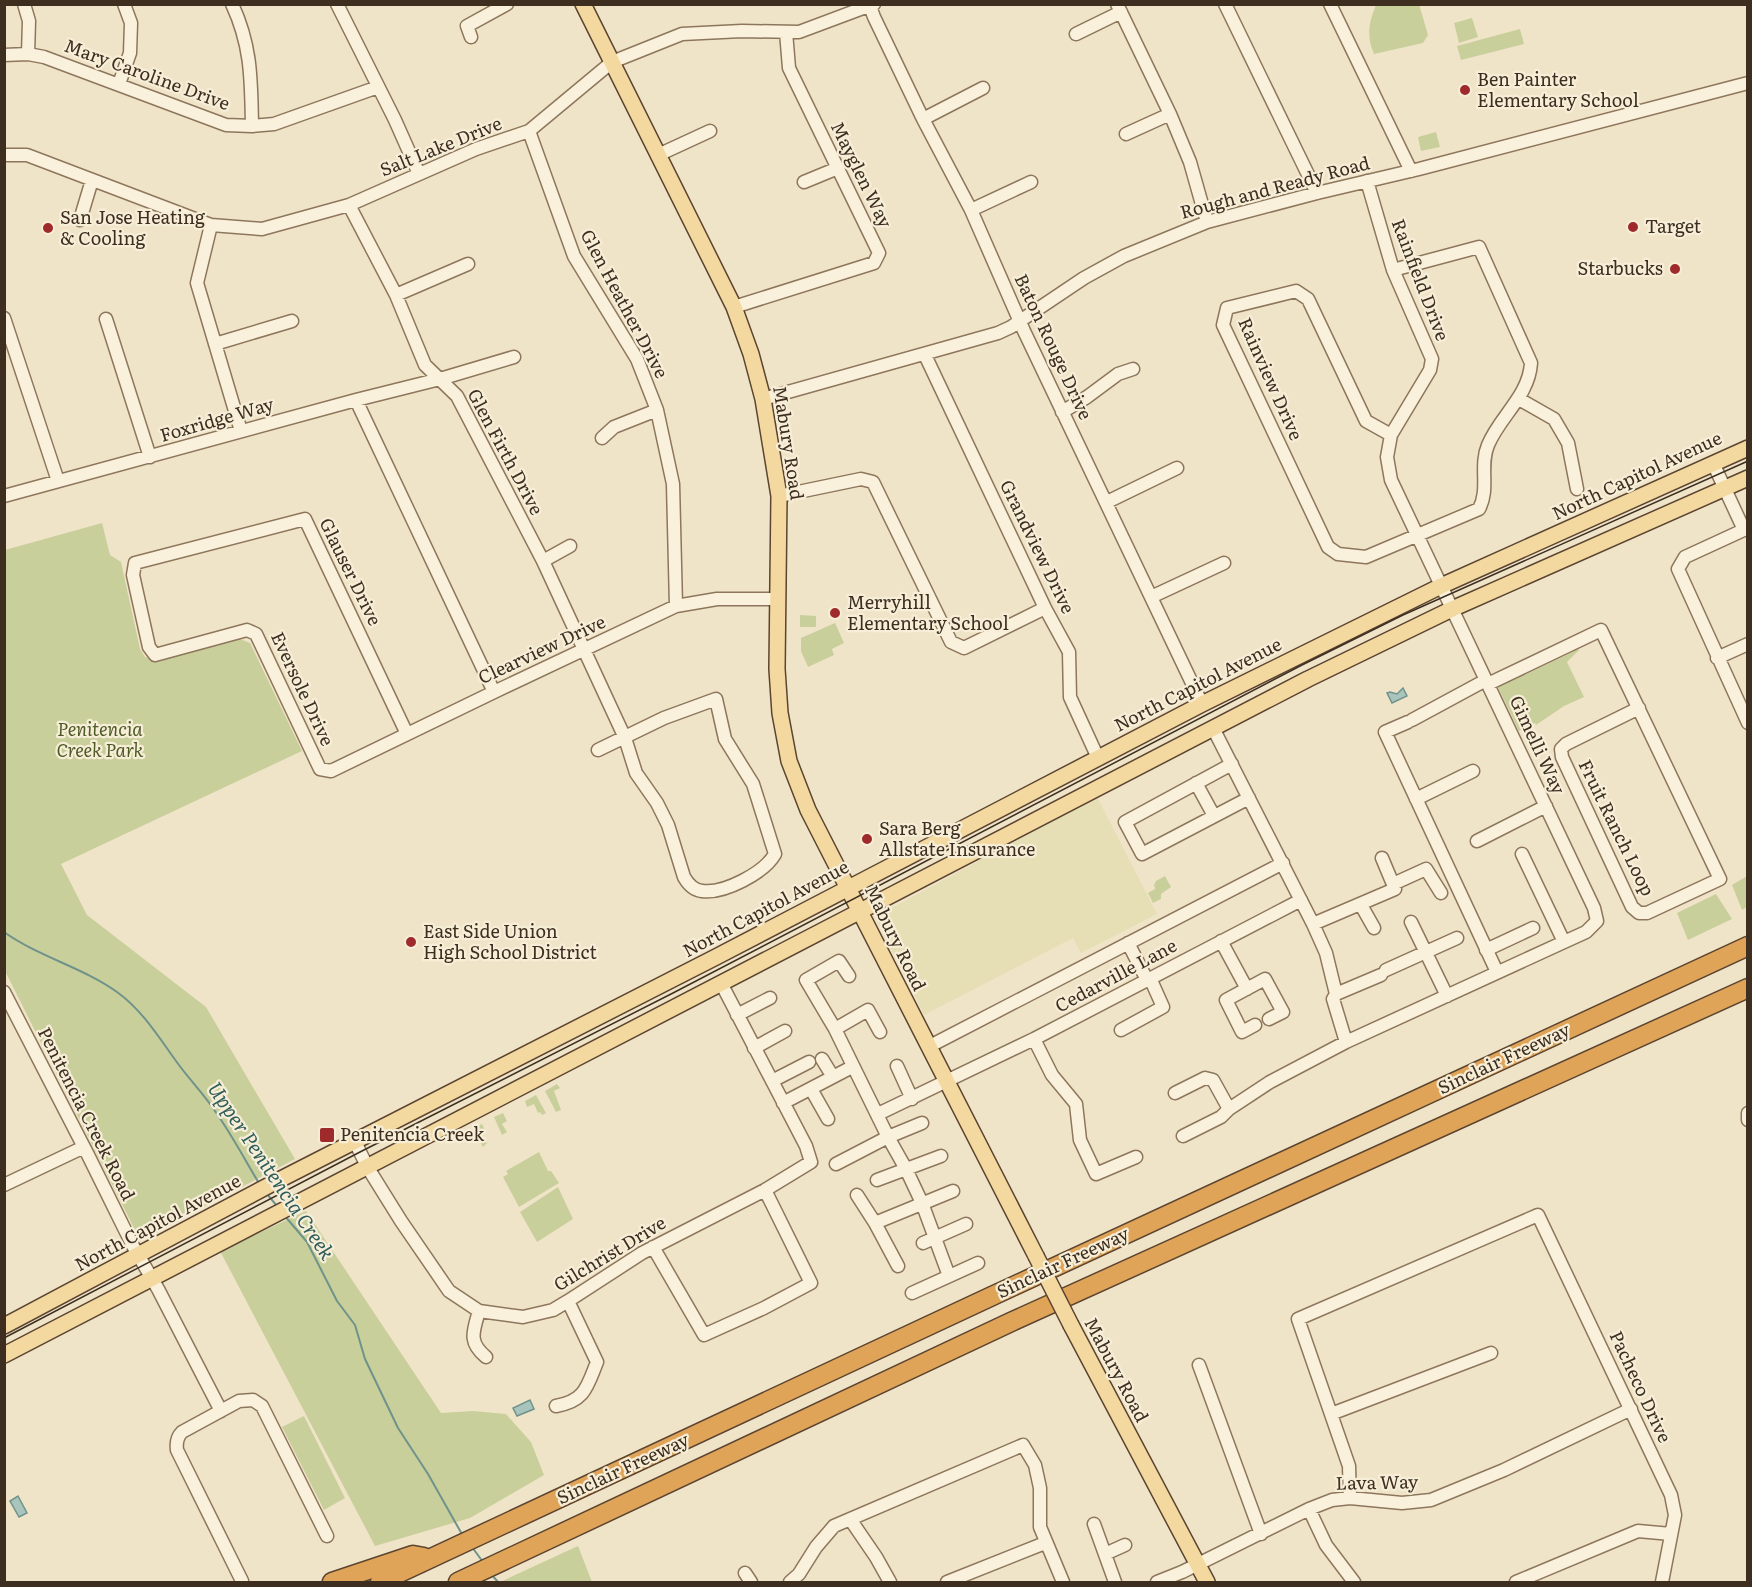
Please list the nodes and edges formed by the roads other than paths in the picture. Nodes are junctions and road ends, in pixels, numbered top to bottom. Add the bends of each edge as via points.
1 (24, 4) edge
2 (124, 4) edge
3 (232, 4) edge
4 (337, 4) edge
5 (507, 4) edge
6 (583, 4) edge
7 (1225, 4) edge
8 (1330, 4) edge
9 (872, 5) edge
10 (1119, 8) edge
11 (786, 32) junction
12 (1076, 34) dead end
13 (471, 37) dead end
14 (28, 54) junction
15 (4, 55) edge
16 (612, 62) junction
17 (1748, 83) edge
18 (119, 84) junction
19 (378, 87) junction
20 (983, 88) dead end
21 (1170, 114) junction
22 (923, 119) junction
23 (252, 126) junction
24 (529, 131) junction
25 (710, 131) dead end
26 (1126, 134) dead end
27 (4, 155) edge
28 (658, 155) junction
29 (838, 168) junction
30 (1411, 171) junction
31 (419, 174) junction
32 (92, 180) junction
33 (1367, 181) junction
34 (804, 182) dead end
35 (1031, 182) dead end
36 (1317, 193) junction
37 (349, 204) junction
38 (971, 210) junction
39 (80, 220) dead end
40 (1207, 222) junction
41 (211, 225) junction
42 (468, 264) dead end
43 (1393, 270) junction
44 (396, 295) junction
45 (734, 307) junction
46 (4, 318) edge
47 (106, 319) dead end
48 (292, 321) dead end
49 (1020, 321) junction
50 (215, 344) junction
51 (925, 355) junction
52 (514, 357) dead end
53 (1133, 369) dead end
54 (440, 379) junction
55 (764, 399) junction
56 (1519, 399) junction
57 (356, 400) junction
58 (657, 410) junction
59 (1062, 412) junction
60 (242, 431) junction
61 (1391, 435) junction
62 (602, 438) dead end
63 (1748, 448) edge
64 (150, 457) junction
65 (1713, 463) junction
66 (1178, 468) dead end
67 (1748, 478) edge
68 (58, 481) junction
69 (1725, 488) junction
70 (1577, 489) dead end
71 (4, 496) edge
72 (779, 496) junction
73 (1107, 502) junction
74 (1746, 529) edge
75 (1418, 536) junction
76 (570, 546) dead end
77 (543, 561) junction
78 (135, 563) joint
79 (1224, 563) dead end
80 (1441, 586) junction
81 (1151, 597) junction
82 (777, 599) junction
83 (676, 606) junction
84 (1045, 608) junction
85 (1452, 609) junction
86 (1748, 644) edge
87 (584, 651) junction
88 (1717, 658) junction
89 (1487, 682) junction
90 (494, 692) junction
91 (1202, 704) junction
92 (1640, 708) junction
93 (1747, 721) edge
94 (1214, 728) junction
95 (407, 734) junction
96 (625, 738) junction
97 (598, 750) dead end
98 (1098, 758) junction
99 (1232, 764) junction
100 (331, 771) joint
101 (1473, 771) dead end
102 (1196, 783) junction
103 (1249, 798) junction
104 (1416, 799) junction
105 (1546, 806) junction
106 (1214, 816) junction
107 (1476, 841) dead end
108 (1522, 854) dead end
109 (1382, 858) dead end
110 (1282, 863) junction
111 (1393, 884) junction
112 (848, 888) junction
113 (1441, 893) dead end
114 (1301, 900) junction
115 (1361, 905) junction
116 (860, 913) junction
117 (1411, 922) dead end
118 (1313, 924) junction
119 (1374, 928) dead end
120 (1533, 928) dead end
121 (1457, 938) dead end
122 (1221, 941) junction
123 (1564, 942) junction
124 (1128, 943) junction
125 (1748, 946) edge
126 (1486, 950) junction
127 (1425, 952) junction
128 (1497, 972) junction
129 (849, 976) dead end
130 (1148, 979) junction
131 (721, 983) junction
132 (1748, 988) edge
133 (1247, 989) junction
134 (4, 992) edge
135 (1336, 994) junction
136 (1447, 996) junction
137 (770, 998) dead end
138 (737, 1015) junction
139 (1269, 1019) dead end
140 (1255, 1025) dead end
141 (835, 1029) junction
142 (1121, 1030) dead end
143 (785, 1031) dead end
144 (880, 1032) dead end
145 (1034, 1039) junction
146 (1346, 1042) junction
147 (928, 1047) junction
148 (754, 1048) junction
149 (822, 1059) dead end
150 (809, 1062) dead end
151 (852, 1066) junction
152 (897, 1066) dead end
153 (833, 1077) junction
154 (772, 1081) junction
155 (946, 1082) junction
156 (811, 1089) junction
157 (1175, 1093) dead end
158 (912, 1099) junction
159 (783, 1103) junction
160 (1229, 1109) junction
161 (878, 1114) junction
162 (828, 1119) dead end
163 (922, 1123) dead end
164 (1183, 1136) dead end
165 (888, 1137) junction
166 (355, 1142) junction
167 (84, 1147) junction
168 (941, 1155) dead end
169 (1136, 1157) dead end
170 (836, 1164) dead end
171 (368, 1168) junction
172 (906, 1169) junction
173 (877, 1180) dead end
174 (4, 1185) edge
175 (765, 1190) junction
176 (953, 1191) dead end
177 (857, 1195) dead end
178 (922, 1203) junction
179 (875, 1223) junction
180 (966, 1224) dead end
181 (929, 1241) junction
182 (653, 1247) junction
183 (138, 1256) junction
184 (978, 1263) dead end
185 (898, 1266) dead end
186 (949, 1276) junction
187 (152, 1279) junction
188 (912, 1293) dead end
189 (568, 1301) junction
190 (479, 1311) junction
191 (4, 1326) edge
192 (1491, 1353) dead end
193 (4, 1356) edge
194 (486, 1357) dead end
195 (1199, 1365) dead end
196 (556, 1406) dead end
197 (1631, 1409) junction
198 (221, 1411) junction
199 (1331, 1414) junction
200 (1350, 1498) junction
201 (1309, 1509) junction
202 (850, 1519) junction
203 (1094, 1524) dead end
204 (1261, 1534) junction
205 (1671, 1534) junction
206 (327, 1536) dead end
207 (1045, 1543) junction
208 (1125, 1545) dead end
209 (1105, 1554) junction
210 (437, 1556) junction
211 (1198, 1564) junction
212 (242, 1581) edge
213 (332, 1582) edge
214 (380, 1582) edge
215 (458, 1582) edge
216 (790, 1582) edge
217 (890, 1582) edge
218 (947, 1582) edge
219 (1063, 1582) edge
220 (1115, 1582) edge
221 (1157, 1582) edge
222 (1207, 1582) edge
223 (1354, 1582) edge
224 (1516, 1582) edge
225 (1662, 1582) edge

1 - 14 street via 29,21
2 - 18 street via 131,23 130,53
3 - 23 street via 250,56
4 - 19 street
5 - 13 street via 467,26
6 - 16 main road, Mabury Road
7 - 36 street
8 - 30 street
9 - 11 street, Salt Lake Drive via 800,32
9 - 22 street, Baton Rouge Drive via 874,17
10 - 12 street
10 - 21 street
11 - 16 street, Salt Lake Drive via 682,34
11 - 29 street, Mayglen Way via 789,68
14 - 15 street, Mary Caroline Drive
14 - 18 street, Mary Caroline Drive
16 - 24 street, Salt Lake Drive
16 - 28 main road, Mabury Road
17 - 30 street, Rough and Ready Road
18 - 23 street, Mary Caroline Drive via 226,125
19 - 23 street, Mary Caroline Drive via 274,124
19 - 31 street
20 - 22 street
21 - 26 street
21 - 40 street via 1190,162
22 - 38 street, Baton Rouge Drive
24 - 31 street, Salt Lake Drive
24 - 58 street, Glen Heather Drive via 574,256 637,359
25 - 28 street
27 - 32 street, Salt Lake Drive via 27,155
28 - 45 main road, Mabury Road
29 - 34 street
29 - 45 street, Mayglen Way via 879,254 874,263
30 - 33 street, Rough and Ready Road
31 - 37 street, Salt Lake Drive
32 - 39 street
32 - 41 street, Salt Lake Drive
33 - 36 street, Rough and Ready Road
33 - 43 street, Rainfield Drive
35 - 38 street
36 - 40 street, Rough and Ready Road
37 - 41 street, Salt Lake Drive via 262,229
37 - 44 street, Glen Firth Drive
38 - 49 street, Baton Rouge Drive
40 - 49 street, Rough and Ready Road via 1124,256
41 - 50 street via 197,283
42 - 44 street
43 - 56 street via 1479,247 1532,363
43 - 61 street, Rainfield Drive via 1431,359 1430,370
44 - 54 street, Glen Firth Drive via 425,365
45 - 55 main road, Mabury Road
46 - 68 street
47 - 64 street
48 - 50 street
49 - 51 street, Rough and Ready Road via 987,337
49 - 59 street, Baton Rouge Drive
50 - 60 street
51 - 55 street, Rough and Ready Road
51 - 84 street, Grandview Drive
52 - 54 street, Foxridge Way
53 - 59 street via 1118,374
54 - 57 street, Foxridge Way
54 - 77 street, Glen Firth Drive via 457,396
55 - 72 main road, Mabury Road
56 - 70 street via 1554,419 1568,443
56 - 75 street via 1489,443 1483,459 1485,499 1479,509
57 - 60 street, Foxridge Way
57 - 90 street
58 - 62 street via 614,427
58 - 83 street, Glen Heather Drive via 673,484
59 - 73 street, Baton Rouge Drive
60 - 64 street, Foxridge Way
61 - 75 street, Rainfield Drive via 1387,457 1391,480
61 - 75 street, Rainview Drive via 1366,421 1308,299 1296,291 1227,308 1223,325 1328,547 1338,554 1366,557
63 - 65 main road, North Capitol Avenue
64 - 68 street, Foxridge Way
65 - 69 street
65 - 80 main road, North Capitol Avenue
66 - 73 street
67 - 69 main road
68 - 71 street, Foxridge Way
69 - 74 street
69 - 85 main road
72 - 82 main road, Mabury Road
72 - 84 street via 861,479 873,482 951,642 956,645 964,648
73 - 81 street, Baton Rouge Drive
74 - 88 street via 1685,557 1678,568
75 - 80 street, Rainfield Drive
76 - 77 street
77 - 87 street, Glen Firth Drive
78 - 95 street, Glauser Drive via 305,519
78 - 100 street, Eversole Drive via 133,575 149,647 155,655 247,630 256,634 320,769
79 - 81 street
80 - 85 street, Gimelli Way
80 - 91 main road, North Capitol Avenue
81 - 91 street, Baton Rouge Drive
82 - 83 street, Clearview Drive via 717,599
82 - 112 main road, Mabury Road via 780,713 789,761 808,810
83 - 87 street, Clearview Drive
84 - 98 street, Grandview Drive via 1069,652 1070,697
85 - 89 street, Gimelli Way
85 - 94 main road
86 - 88 street
87 - 90 street, Clearview Drive
87 - 96 street, Glen Firth Drive
88 - 93 street
89 - 92 street via 1601,630
89 - 104 street via 1385,732
89 - 105 street, Gimelli Way
90 - 95 street, Clearview Drive
91 - 98 main road, North Capitol Avenue
92 - 92 street, Fruit Ranch Loop via 1720,879 1647,914 1632,907 1561,749
94 - 99 street
94 - 116 main road
95 - 100 street, Clearview Drive
96 - 96 street, Glen Firth Drive via 664,718 716,699 725,739 759,800 775,854 772,861 739,883 725,887 704,891 688,884 668,825 636,773
96 - 97 street
98 - 112 main road, North Capitol Avenue
99 - 102 street
99 - 103 street
101 - 104 street
102 - 106 street
102 - 106 street via 1125,822 1142,854
103 - 106 street
103 - 110 street
104 - 126 street
105 - 107 street
105 - 123 street, Gimelli Way via 1598,921 1586,932
108 - 123 street
109 - 111 street
110 - 114 street
110 - 124 street
111 - 113 street via 1426,868
111 - 115 street via 1395,889
112 - 116 main road, Mabury Road
112 - 166 main road, North Capitol Avenue
114 - 118 street
114 - 122 street, Cedarville Lane
115 - 118 street
115 - 119 street
116 - 131 main road
116 - 147 main road, Mabury Road
117 - 127 street
118 - 135 street via 1326,953
120 - 126 street
121 - 127 street
122 - 130 street, Cedarville Lane
122 - 133 street
123 - 128 street
124 - 130 street
124 - 147 street
125 - 210 highway, Sinclair Freeway
126 - 128 street
127 - 135 street
127 - 136 street
128 - 136 street
129 - 141 street via 839,961 806,980
130 - 142 street via 1163,1007
130 - 145 street, Cedarville Lane
131 - 138 street
131 - 171 main road
132 - 215 highway, Sinclair Freeway via 1011,1322
133 - 139 street via 1265,979 1282,1012
133 - 140 street via 1226,1000 1242,1032
134 - 167 street, Penitencia Creek Road
135 - 146 street via 1333,999
136 - 146 street
137 - 138 street
138 - 148 street
141 - 144 street via 868,1010
141 - 151 street
143 - 148 street
145 - 155 street, Cedarville Lane
145 - 169 street via 1052,1075 1076,1104 1080,1140 1096,1174
146 - 160 street via 1270,1082
147 - 155 main road, Mabury Road
148 - 154 street
149 - 153 street
150 - 154 street
151 - 153 street
151 - 161 street
152 - 158 street
153 - 156 street
154 - 159 street
155 - 158 street, Cedarville Lane
155 - 211 main road, Mabury Road, bridge
156 - 159 street
156 - 162 street
157 - 160 street via 1205,1078 1213,1080
158 - 161 street, Cedarville Lane
159 - 175 street, Gilchrist Drive via 812,1162
160 - 164 street
161 - 165 street
163 - 165 street
165 - 170 street
165 - 172 street
166 - 171 street, Gilchrist Drive
166 - 183 main road, North Capitol Avenue
167 - 174 street
167 - 183 street, Penitencia Creek Road
168 - 172 street
171 - 187 main road
171 - 190 street, Gilchrist Drive via 449,1291
172 - 173 street
172 - 178 street
175 - 182 street, Gilchrist Drive
175 - 182 street via 811,1283 764,1308 704,1335
176 - 178 street
177 - 179 street
178 - 179 street
178 - 181 street
179 - 185 street
180 - 181 street
181 - 186 street
182 - 189 street, Gilchrist Drive
183 - 187 street, Penitencia Creek Road
183 - 191 main road, North Capitol Avenue
184 - 186 street
186 - 188 street
187 - 193 main road
187 - 198 street, Penitencia Creek Road
189 - 190 street, Gilchrist Drive via 553,1310 523,1317
189 - 196 street via 597,1362 585,1393
190 - 194 street via 473,1334 476,1349
192 - 199 street
195 - 204 street
197 - 199 street, Pacheco Drive via 1538,1215 1298,1319
197 - 200 street, Lava Way via 1431,1500 1402,1503
197 - 205 street, Pacheco Drive via 1671,1495
198 - 206 street via 239,1401 253,1400 262,1406
198 - 212 street via 182,1432 177,1438 177,1450
199 - 200 street via 1348,1466
200 - 201 street, Lava Way
201 - 204 street, Lava Way
201 - 223 street via 1326,1545
202 - 207 street via 1023,1445 1035,1465
202 - 216 street via 834,1526
202 - 217 street
203 - 209 street
204 - 211 street, Lava Way
205 - 224 street via 1638,1531
205 - 225 street, Pacheco Drive
207 - 218 street
207 - 219 street
208 - 209 street
209 - 220 street
210 - 213 highway via 413,1555
210 - 214 highway, Sinclair Freeway
211 - 221 street, Lava Way
211 - 222 main road, Mabury Road

